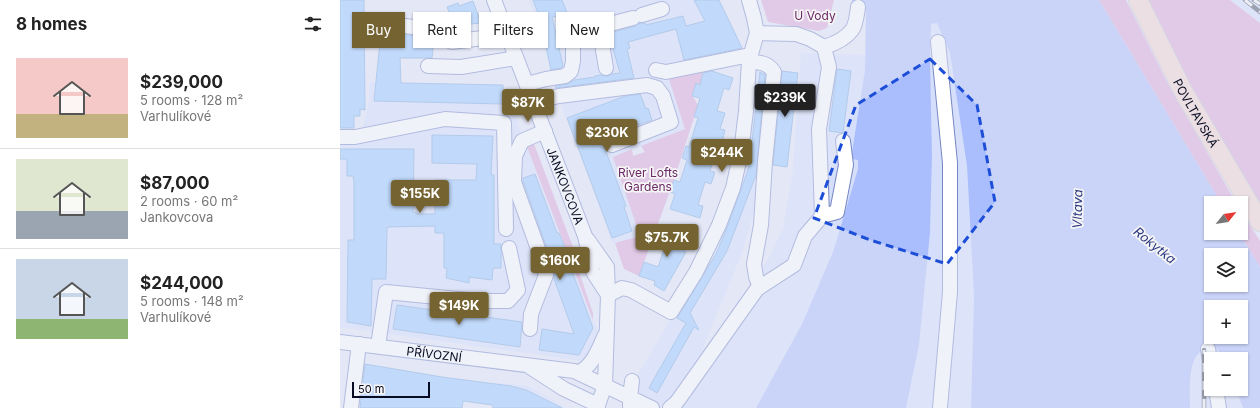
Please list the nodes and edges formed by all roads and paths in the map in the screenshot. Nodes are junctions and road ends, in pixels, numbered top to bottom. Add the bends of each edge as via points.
1 (494, 0) edge
2 (1138, 0) edge
3 (747, 1) edge
4 (858, 8) dead end
5 (662, 9) dead end
6 (499, 12) edge
7 (614, 23) edge
8 (405, 26) edge
9 (757, 33) junction
10 (479, 38) edge
11 (938, 42) dead end
12 (824, 47) junction
13 (512, 48) edge
14 (572, 48) edge
15 (603, 48) edge
16 (516, 58) junction
17 (750, 58) junction
18 (428, 66) dead end
19 (606, 68) dead end
20 (656, 70) dead end
21 (527, 84) junction
22 (534, 102) junction
23 (545, 131) junction
24 (340, 137) edge
25 (843, 141) dead end
26 (612, 145) dead end
27 (822, 216) junction
28 (1260, 222) edge
29 (506, 229) dead end
30 (509, 248) dead end
31 (760, 287) junction
32 (608, 294) junction
33 (530, 329) dead end
34 (607, 331) junction
35 (340, 342) edge
36 (359, 344) junction
37 (378, 346) junction
38 (1208, 349) dead end
39 (1209, 352) edge
40 (528, 366) junction
41 (579, 372) junction
42 (632, 381) dead end
43 (605, 385) junction
44 (1217, 396) edge
45 (630, 402) edge
46 (598, 407) edge
47 (351, 408) edge
48 (652, 408) edge
49 (670, 408) edge
50 (940, 408) edge
51 (1219, 408) edge

1 - 6 street, JANKOVCOVA
2 - 28 main road, POVLTAVSKÁ via 1183,91
3 - 9 street
4 - 12 street via 853,29 838,41
5 - 7 street
8 - 10 street via 439,30 452,42
9 - 12 street via 796,34
9 - 17 street
11 - 50 street via 950,171 950,292
12 - 27 street via 829,67 819,129
13 - 16 street, JANKOVCOVA
14 - 21 street via 571,71 565,76
15 - 19 street
16 - 18 street via 460,67
16 - 21 street, JANKOVCOVA
17 - 20 street via 666,72
17 - 31 street via 770,66 774,72 761,225 754,264
17 - 32 street via 741,152 733,188 719,225 696,272 671,312 631,290 622,288
21 - 22 street, JANKOVCOVA
22 - 23 street, JANKOVCOVA
22 - 26 street via 559,96 647,85 657,88 663,96 671,122
23 - 32 street, JANKOVCOVA via 585,236 607,266
23 - 33 street via 522,141 515,156 514,182 546,275 531,314
24 - 29 street via 445,119 504,123
25 - 27 street via 846,166 837,212
27 - 31 street via 805,236 794,265
30 - 37 street via 518,290 508,302 386,292
31 - 49 street via 680,398
32 - 34 street, JANKOVCOVA
34 - 41 street, JANKOVCOVA via 592,360
34 - 43 street, JANKOVCOVA
35 - 36 street, PŘÍVOZNÍ
36 - 37 street, PŘÍVOZNÍ
36 - 47 street
37 - 40 street, PŘÍVOZNÍ
38 - 39 street
40 - 41 street, PŘÍVOZNÍ
40 - 46 street, PŘÍVOZNÍ
41 - 43 street, PŘÍVOZNÍ
42 - 45 street
43 - 45 street, PŘÍVOZNÍ
43 - 46 street, JANKOVCOVA
44 - 51 street
45 - 48 street, PŘÍVOZNÍ

